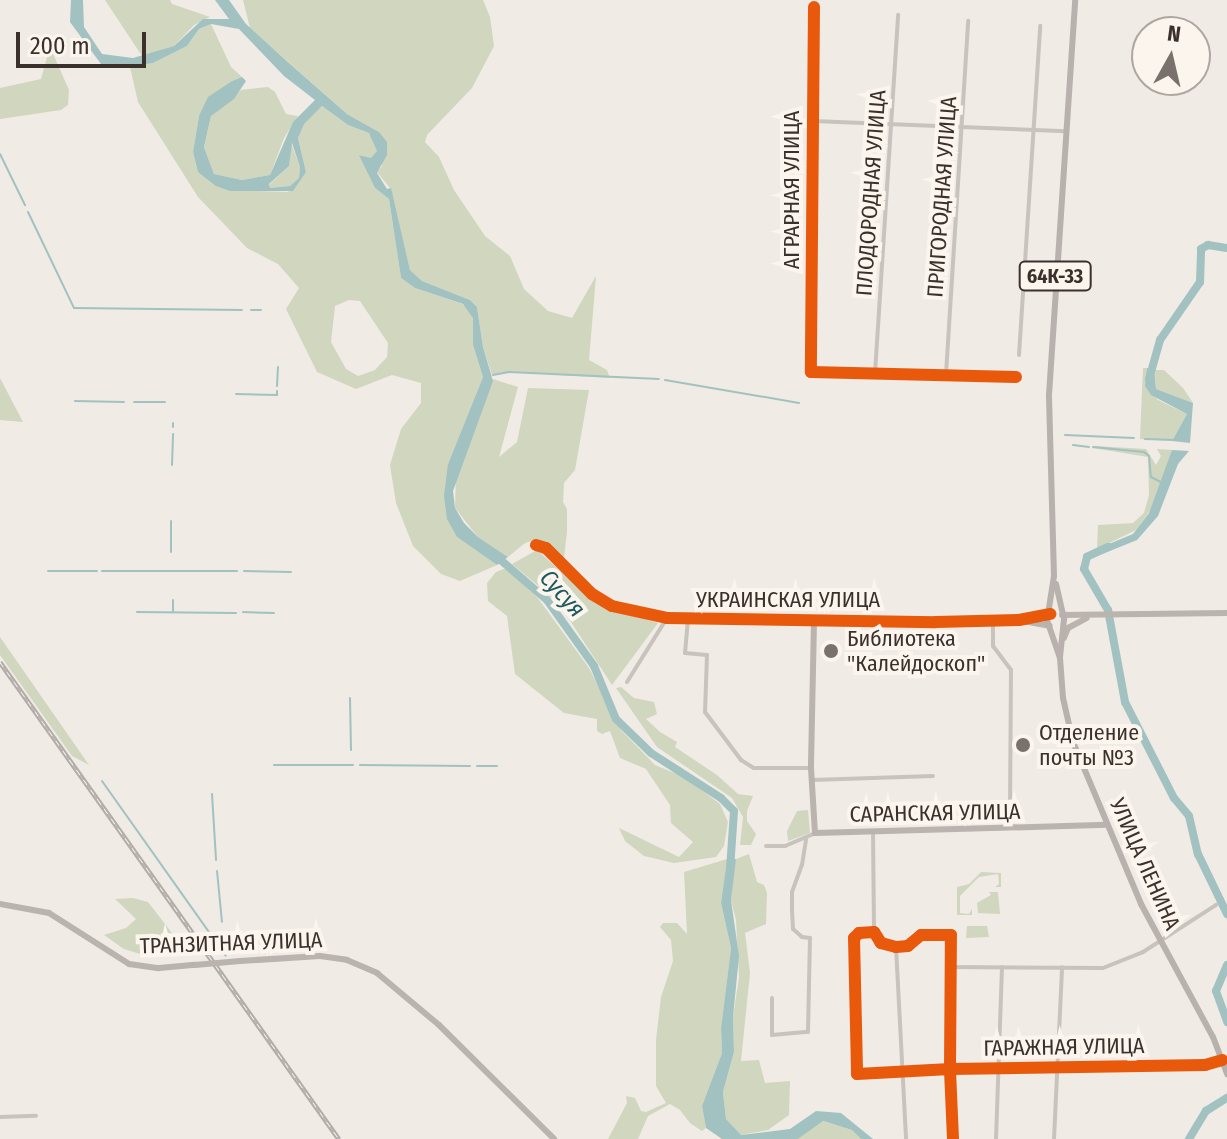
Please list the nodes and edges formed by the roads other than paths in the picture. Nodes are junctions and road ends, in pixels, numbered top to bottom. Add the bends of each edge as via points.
1 (1075, 0) edge
2 (814, 7) dead end
3 (898, 15) dead end
4 (968, 21) dead end
5 (1040, 26) dead end
6 (813, 121) junction
7 (892, 126) junction
8 (964, 129) junction
9 (1066, 131) junction
10 (1034, 132) junction
11 (1019, 355) dead end
12 (875, 373) junction
13 (946, 375) junction
14 (1016, 377) dead end
15 (536, 545) dead end
16 (1054, 576) junction
17 (1059, 599) junction
18 (1227, 613) edge
19 (1050, 614) junction
20 (1062, 615) junction
21 (1093, 617) junction
22 (667, 618) junction
23 (688, 619) junction
24 (993, 620) junction
25 (1019, 620) junction
26 (814, 621) junction
27 (1062, 625) junction
28 (1050, 626) junction
29 (1060, 658) junction
30 (627, 682) dead end
31 (811, 768) junction
32 (933, 776) dead end
33 (812, 780) junction
34 (1107, 825) junction
35 (1010, 829) junction
36 (873, 832) junction
37 (815, 833) junction
38 (806, 839) junction
39 (766, 846) dead end
40 (0, 904) edge
41 (1216, 905) dead end
42 (874, 932) junction
43 (1159, 940) junction
44 (896, 947) junction
45 (950, 967) junction
46 (1002, 967) junction
47 (1062, 967) junction
48 (772, 998) dead end
49 (1222, 1060) junction
50 (1000, 1068) junction
51 (950, 1069) junction
52 (1058, 1069) junction
53 (904, 1072) junction
54 (1227, 1074) edge
55 (36, 1116) dead end
56 (0, 1117) edge
57 (554, 1139) edge
58 (906, 1139) edge
59 (953, 1139) edge
60 (996, 1139) edge
61 (1054, 1139) edge

1 - 9 main road, 64К-33
2 - 6 street, АГРАРНАЯ УЛИЦА
3 - 7 street, ПЛОДОРОДНАЯ УЛИЦА
4 - 8 street, ПРИГОРОДНАЯ УЛИЦА
5 - 10 street
6 - 7 street
6 - 12 street, АГРАРНАЯ УЛИЦА via 811,372
7 - 8 street
7 - 12 street, ПЛОДОРОДНАЯ УЛИЦА
8 - 10 street
8 - 13 street, ПРИГОРОДНАЯ УЛИЦА
9 - 10 street
9 - 16 main road, УЛИЦА ЛЕНИНА / 64К-33 via 1053,312
10 - 11 street
12 - 13 street
13 - 14 street
15 - 22 street, УКРАИНСКАЯ УЛИЦА via 612,606
16 - 17 main road, УЛИЦА ЛЕНИНА
16 - 19 main road, УЛИЦА ЛЕНИНА
17 - 20 main road, УЛИЦА ЛЕНИНА
17 - 21 main road via 1070,612
18 - 21 main road, УКРАИНСКАЯ УЛИЦА
19 - 20 main road, УКРАИНСКАЯ УЛИЦА
19 - 25 main road, УКРАИНСКАЯ УЛИЦА
19 - 28 main road, УЛИЦА ЛЕНИНА
20 - 21 main road, УКРАИНСКАЯ УЛИЦА
20 - 27 main road, УЛИЦА ЛЕНИНА
21 - 27 main road, УКРАИНСКАЯ УЛИЦА
21 - 29 main road via 1068,628
22 - 23 street, УКРАИНСКАЯ УЛИЦА
22 - 30 street
23 - 26 street, УКРАИНСКАЯ УЛИЦА
23 - 31 street via 685,653 707,655 705,712 741,760 754,768
24 - 25 main road, УКРАИНСКАЯ УЛИЦА
24 - 26 main road, УКРАИНСКАЯ УЛИЦА
24 - 35 street via 993,646 1011,670
25 - 28 main road
26 - 31 main road
27 - 28 main road, УКРАИНСКАЯ УЛИЦА
27 - 29 main road, УЛИЦА ЛЕНИНА
28 - 29 main road, УЛИЦА ЛЕНИНА
29 - 34 main road, УЛИЦА ЛЕНИНА via 1073,742
31 - 33 main road
32 - 33 street
33 - 37 main road
34 - 35 main road, САРАНСКАЯ УЛИЦА
34 - 43 main road, УЛИЦА ЛЕНИНА
35 - 36 main road, САРАНСКАЯ УЛИЦА
36 - 37 main road, САРАНСКАЯ УЛИЦА
36 - 42 street
37 - 38 street
38 - 39 street
38 - 48 street via 792,909 793,929 810,938 808,1032 772,1035
40 - 57 main road, ТРАНЗИТНАЯ УЛИЦА, bridge via 49,913 143,968 320,956 347,960 377,973 439,1025
41 - 43 street
42 - 44 street via 881,943
42 - 53 street, ГАРАЖНАЯ УЛИЦА via 854,938 857,1074
43 - 47 street via 1103,968
43 - 49 main road, УЛИЦА ЛЕНИНА
44 - 45 street via 908,946 921,935 951,935
44 - 53 street
45 - 46 street
45 - 51 street
46 - 47 street
46 - 50 street
47 - 52 street
49 - 52 street, ГАРАЖНАЯ УЛИЦА via 1205,1065
49 - 54 main road, УЛИЦА ЛЕНИНА
50 - 51 street, ГАРАЖНАЯ УЛИЦА
50 - 52 street, ГАРАЖНАЯ УЛИЦА
50 - 60 street
51 - 53 street, ГАРАЖНАЯ УЛИЦА
51 - 59 street
52 - 61 street
53 - 58 street
55 - 56 street

